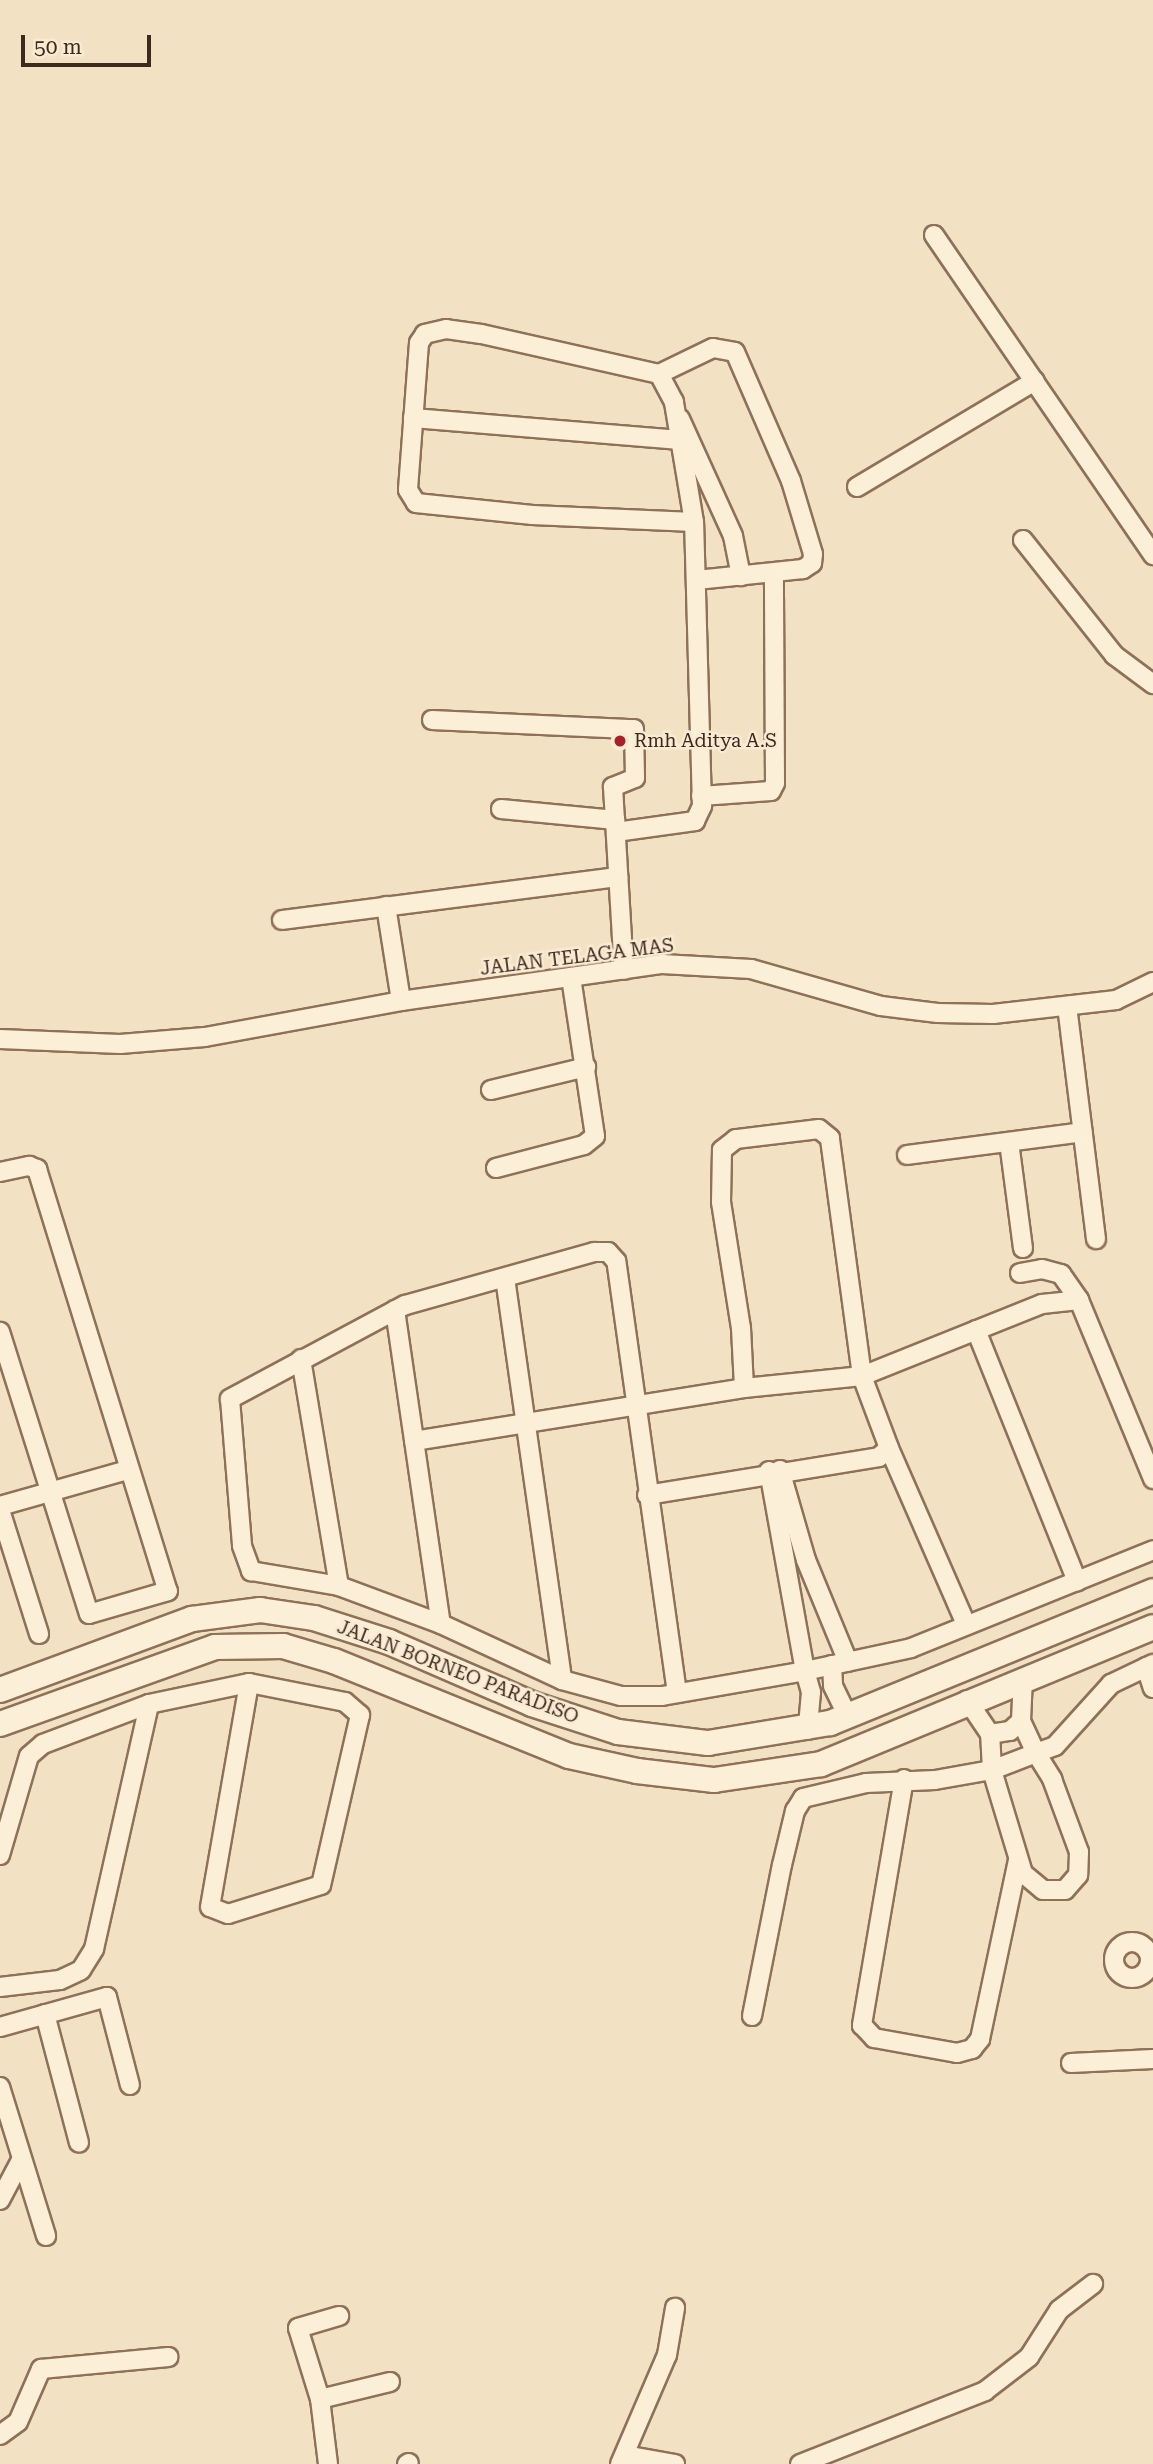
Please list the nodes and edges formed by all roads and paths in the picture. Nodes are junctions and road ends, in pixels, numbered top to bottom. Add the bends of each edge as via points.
1 (934, 235) dead end
2 (659, 374) junction
3 (1035, 380) junction
4 (678, 416) junction
5 (413, 418) junction
6 (680, 440) junction
7 (857, 487) dead end
8 (694, 522) junction
9 (1023, 540) dead end
10 (1153, 555) edge
11 (775, 574) junction
12 (741, 576) junction
13 (697, 580) junction
14 (1153, 684) edge
15 (432, 720) dead end
16 (701, 796) junction
17 (501, 809) dead end
18 (616, 826) junction
19 (618, 877) junction
20 (386, 906) junction
21 (282, 920) dead end
22 (624, 970) junction
23 (571, 977) junction
24 (1153, 982) edge
25 (401, 1001) junction
26 (1067, 1006) junction
27 (0, 1040) edge
28 (586, 1067) junction
29 (491, 1090) dead end
30 (1083, 1132) junction
31 (1009, 1142) junction
32 (908, 1155) dead end
33 (496, 1168) dead end
34 (0, 1172) edge
35 (1096, 1239) dead end
36 (1023, 1248) dead end
37 (1020, 1273) dead end
38 (505, 1278) junction
39 (1079, 1300) junction
40 (395, 1311) junction
41 (976, 1330) junction
42 (0, 1332) edge
43 (301, 1359) junction
44 (862, 1376) junction
45 (744, 1388) junction
46 (635, 1409) junction
47 (526, 1426) junction
48 (414, 1441) junction
49 (890, 1448) junction
50 (127, 1470) junction
51 (775, 1471) junction
52 (1153, 1479) edge
53 (48, 1492) junction
54 (647, 1495) junction
55 (0, 1508) edge
56 (1153, 1550) edge
57 (1077, 1581) junction
58 (339, 1586) junction
59 (1153, 1591) edge
60 (1100, 1613) junction
61 (441, 1624) junction
62 (966, 1624) junction
63 (1153, 1627) edge
64 (39, 1634) dead end
65 (1111, 1644) junction
66 (840, 1663) junction
67 (1149, 1665) edge
68 (804, 1671) junction
69 (1023, 1678) junction
70 (562, 1680) junction
71 (249, 1683) junction
72 (1153, 1688) edge
73 (0, 1690) edge
74 (677, 1693) junction
75 (967, 1700) junction
76 (149, 1704) junction
77 (532, 1704) junction
78 (846, 1713) junction
79 (1021, 1721) junction
80 (0, 1724) edge
81 (808, 1730) junction
82 (990, 1734) junction
83 (522, 1737) junction
84 (1036, 1753) junction
85 (992, 1770) junction
86 (904, 1779) junction
87 (0, 1855) edge
88 (1019, 1858) junction
89 (0, 1987) edge
90 (45, 2014) junction
91 (752, 2016) dead end
92 (0, 2027) edge
93 (1153, 2059) edge
94 (1071, 2063) dead end
95 (130, 2084) dead end
96 (0, 2087) edge
97 (79, 2143) dead end
98 (20, 2162) junction
99 (0, 2200) edge
100 (46, 2236) dead end
101 (1093, 2284) dead end
102 (675, 2308) dead end
103 (339, 2316) dead end
104 (167, 2357) dead end
105 (390, 2382) dead end
106 (320, 2399) junction
107 (0, 2435) edge
108 (622, 2459) edge
109 (328, 2464) edge
110 (675, 2464) edge
111 (800, 2464) edge

1 - 3 street
2 - 4 street
2 - 5 street via 481,334 432,331 419,343
2 - 11 street via 713,348 735,352 748,372 791,481 813,554 811,564 803,569
3 - 7 street
3 - 10 street
4 - 6 street
4 - 12 street via 693,440 733,536
5 - 6 street
5 - 8 street via 408,490 416,503 532,515
6 - 8 street
8 - 13 street
9 - 14 street via 1114,655
11 - 12 street
11 - 16 street via 775,783 771,791
12 - 13 street
13 - 16 street
15 - 18 street via 634,729 635,778 614,788
16 - 18 street via 695,821
17 - 18 street
18 - 19 street
19 - 20 street
19 - 22 street
20 - 21 street
20 - 25 street
22 - 23 street, JALAN TELAGA MAS
22 - 26 street, JALAN TELAGA MAS via 698,964 751,969 881,1006 938,1013 993,1014
23 - 25 street, JALAN TELAGA MAS
23 - 28 street
24 - 26 street, JALAN TELAGA MAS via 1116,1000
25 - 27 street, JALAN TELAGA MAS via 205,1037 120,1044
26 - 30 street
28 - 29 street
28 - 33 street via 596,1132 591,1142
30 - 31 street
30 - 35 street
31 - 32 street
31 - 36 street
34 - 50 street via 29,1166 37,1170
37 - 39 street via 1042,1269 1061,1274
38 - 40 street
38 - 46 street via 608,1252 616,1261
38 - 47 street
39 - 41 street via 1042,1304
39 - 52 street
40 - 43 street
40 - 48 street
41 - 44 street
41 - 57 street
42 - 53 street
43 - 58 street
43 - 58 street via 230,1399 242,1546 251,1570
44 - 45 street
44 - 45 street via 830,1138 819,1129 802,1128 736,1139 722,1150 721,1202 741,1328
44 - 49 street
45 - 46 street
46 - 47 street
46 - 54 street
47 - 48 street
47 - 70 street
48 - 61 street
49 - 51 street via 868,1459
49 - 62 street
50 - 53 street
50 - 53 street via 168,1591 89,1614
51 - 54 street
51 - 66 street
51 - 68 street
53 - 55 street
54 - 74 street
55 - 64 street
56 - 57 street
57 - 62 street
58 - 61 street
59 - 60 street, JALAN BORNEO PARADISO
60 - 65 street
60 - 78 street, JALAN BORNEO PARADISO
61 - 70 street
62 - 66 street via 911,1648
63 - 65 street
65 - 69 street
66 - 68 street
66 - 78 street via 833,1686
67 - 72 street
67 - 84 street via 1111,1684 1055,1746
68 - 74 street
68 - 81 street via 811,1692
69 - 75 street
69 - 79 street
70 - 74 street via 621,1696
71 - 71 street via 210,1907 217,1913 312,1890 326,1878 360,1715 345,1702 308,1691
71 - 76 street
73 - 77 street, JALAN BORNEO PARADISO via 192,1619 260,1610 314,1618 389,1642
75 - 82 street
75 - 83 street via 821,1764 714,1780 637,1771 569,1756
76 - 87 street via 43,1744 29,1756
76 - 89 street via 94,1949 81,1970 60,1980
77 - 81 street, JALAN BORNEO PARADISO via 618,1732 708,1743
77 - 83 street
78 - 81 street, JALAN BORNEO PARADISO
79 - 82 street via 1010,1731
79 - 84 street
80 - 83 street via 215,1647 283,1646 385,1680
82 - 85 street
84 - 85 street
84 - 88 street via 1052,1779 1079,1852 1078,1875 1065,1890 1043,1890 1023,1873
85 - 86 street via 935,1780
85 - 88 street
86 - 88 street via 862,2025 874,2038 957,2053 972,2049 981,2039
86 - 91 street via 803,1798 788,1838
90 - 92 street
90 - 95 street via 107,1997
90 - 97 street
93 - 94 street
96 - 98 street
98 - 99 street
98 - 100 street
101 - 111 street via 1059,2310 1029,2357 985,2391
102 - 108 street via 667,2355
103 - 106 street via 298,2328
104 - 107 street via 41,2369 18,2422
105 - 106 street
106 - 109 street
108 - 110 street

